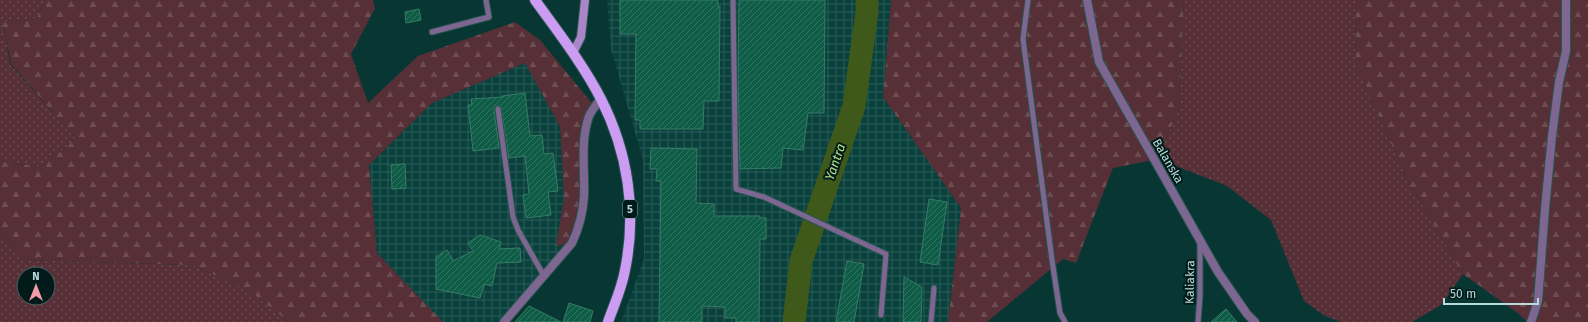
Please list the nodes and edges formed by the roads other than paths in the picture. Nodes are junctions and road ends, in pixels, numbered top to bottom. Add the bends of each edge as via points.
1 (486, 0) edge
2 (535, 0) edge
3 (585, 0) edge
4 (733, 0) edge
5 (1028, 0) edge
6 (1087, 0) edge
7 (1566, 0) edge
8 (432, 32) dead end
9 (573, 53) junction
10 (601, 98) junction
11 (498, 109) dead end
12 (1200, 242) junction
13 (544, 276) junction
14 (934, 288) dead end
15 (882, 315) dead end
16 (504, 322) edge
17 (608, 322) edge
18 (930, 322) edge
19 (1065, 322) edge
20 (1198, 322) edge
21 (1255, 322) edge
22 (1532, 322) edge

1 - 8 lane via 489,17
2 - 9 main road, 5
3 - 9 main road via 581,37
4 - 15 lane via 736,189 764,197 886,254
5 - 19 lane via 1023,39 1052,260 1060,313
6 - 12 street, Balanska via 1099,62
7 - 22 street via 1566,51 1552,136 1538,301
9 - 10 main road, 5
10 - 13 street via 586,127 583,151 584,195 577,230 572,243
10 - 17 main road, 5 via 623,154 630,203 629,246 625,271
11 - 13 lane via 513,217
12 - 20 lane, Kaliakra
12 - 21 street, Balanska via 1218,272
13 - 16 street
14 - 18 lane

